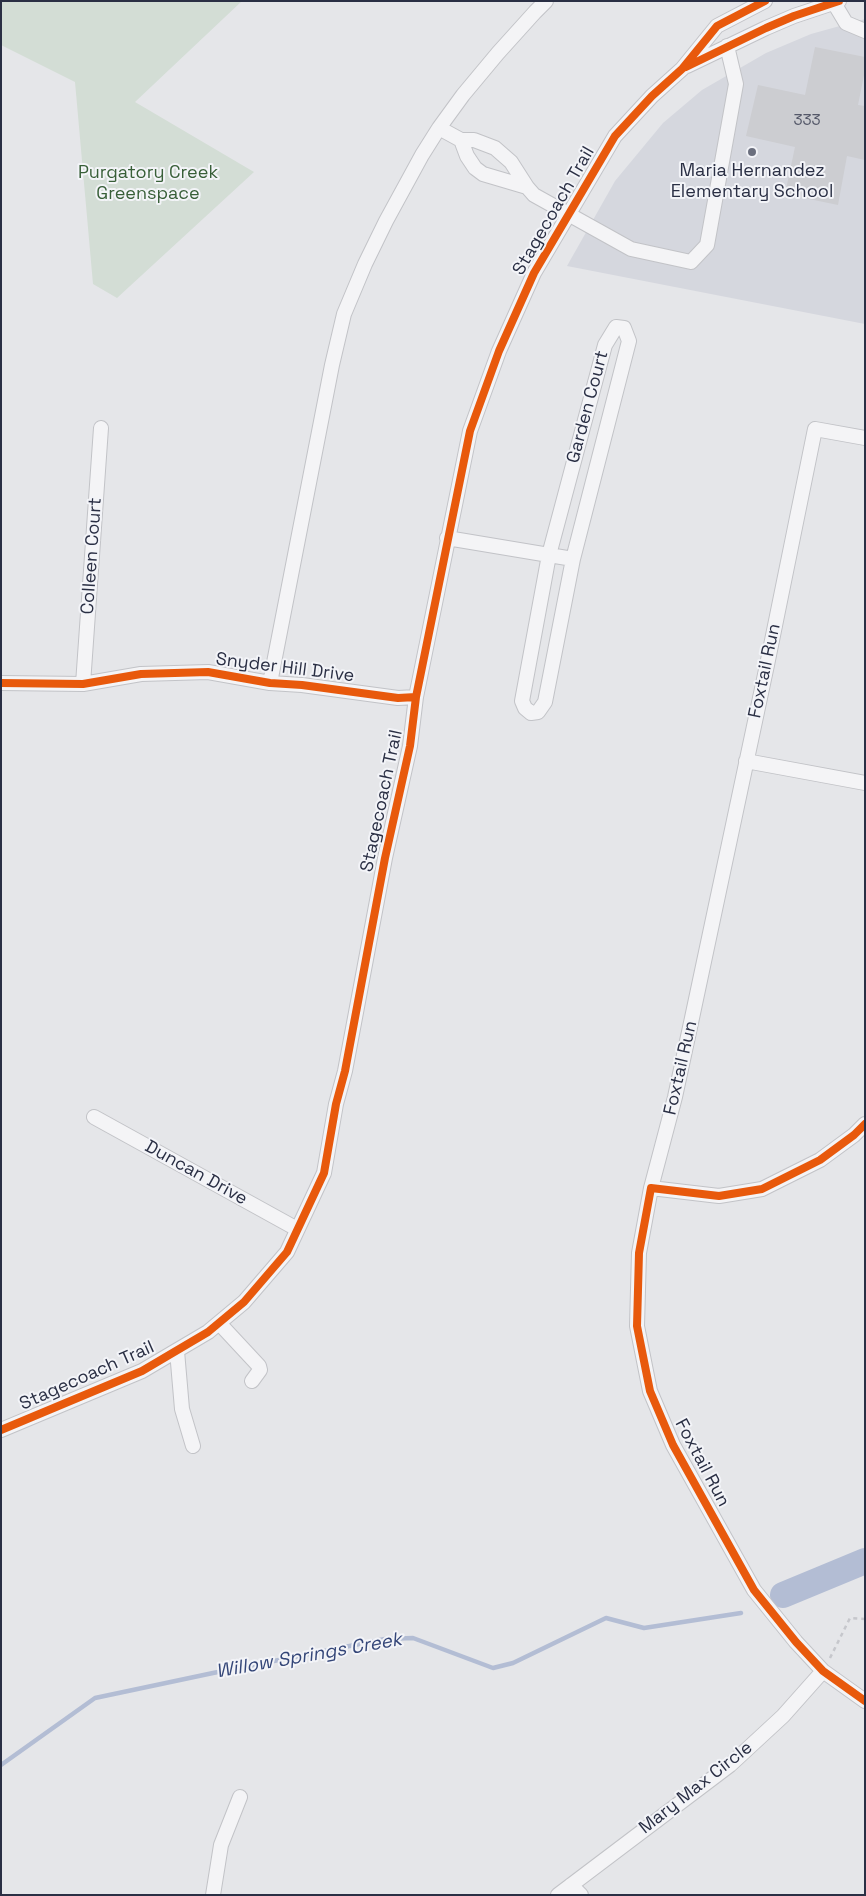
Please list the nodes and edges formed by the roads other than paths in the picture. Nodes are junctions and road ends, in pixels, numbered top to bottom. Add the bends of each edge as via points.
1 (546, 1) edge
2 (765, 1) edge
3 (837, 2) edge
4 (865, 31) edge
5 (727, 46) junction
6 (682, 69) junction
7 (439, 128) junction
8 (461, 140) junction
9 (527, 187) junction
10 (568, 215) junction
11 (101, 428) dead end
12 (865, 438) edge
13 (447, 538) junction
14 (548, 554) junction
15 (573, 559) junction
16 (1, 683) edge
17 (270, 683) junction
18 (83, 684) junction
19 (416, 697) junction
20 (746, 761) junction
21 (865, 783) edge
22 (94, 1117) dead end
23 (865, 1124) edge
24 (651, 1188) junction
25 (297, 1229) junction
26 (219, 1323) junction
27 (177, 1350) junction
28 (252, 1381) dead end
29 (1, 1430) edge
30 (193, 1446) dead end
31 (824, 1671) junction
32 (865, 1701) edge
33 (240, 1797) dead end
34 (571, 1885) junction
35 (213, 1895) edge
36 (558, 1895) edge
37 (581, 1895) edge

1 - 7 street via 498,53
2 - 6 street, Stagecoach Trail via 717,26
3 - 4 street via 846,23
3 - 5 street, Stagecoach Trail via 794,16
5 - 6 street, Stagecoach Trail
5 - 10 street via 736,84 707,245 691,262 631,249
6 - 10 street, Stagecoach Trail via 615,136
7 - 8 street
7 - 17 street via 386,221 344,314
8 - 9 street via 474,140 500,152 518,170
8 - 9 street via 467,156 483,174
9 - 10 street via 534,195
10 - 13 street, Stagecoach Trail via 534,273 499,351 470,431
11 - 18 street, Colleen Court
12 - 20 street, Foxtail Run via 815,430
13 - 14 street
13 - 19 street, Stagecoach Trail
14 - 15 street
14 - 15 street, Garden Court via 522,701 531,713 538,712 545,702
14 - 15 street, Garden Court via 605,345 616,327 624,328 629,341
16 - 18 street, Snyder Hill Drive
17 - 18 street, Snyder Hill Drive via 208,672 141,674
17 - 19 street, Snyder Hill Drive via 398,698
19 - 25 street, Stagecoach Trail via 410,746 324,1173
20 - 21 street
20 - 24 street, Foxtail Run via 675,1097
22 - 25 street, Duncan Drive
23 - 24 street via 820,1160 762,1189 719,1196
24 - 31 street, Foxtail Run via 639,1253 637,1326 650,1391 673,1445 754,1590
25 - 26 street, Stagecoach Trail via 287,1252 244,1302
26 - 27 street, Stagecoach Trail
26 - 28 street via 259,1366 260,1370
27 - 29 street, Stagecoach Trail via 142,1371
27 - 30 street via 182,1410
31 - 32 street, Foxtail Run
31 - 34 street, Mary Max Circle via 783,1716 730,1765
33 - 35 street via 220,1845
34 - 36 street, Mary Max Circle
34 - 37 street

